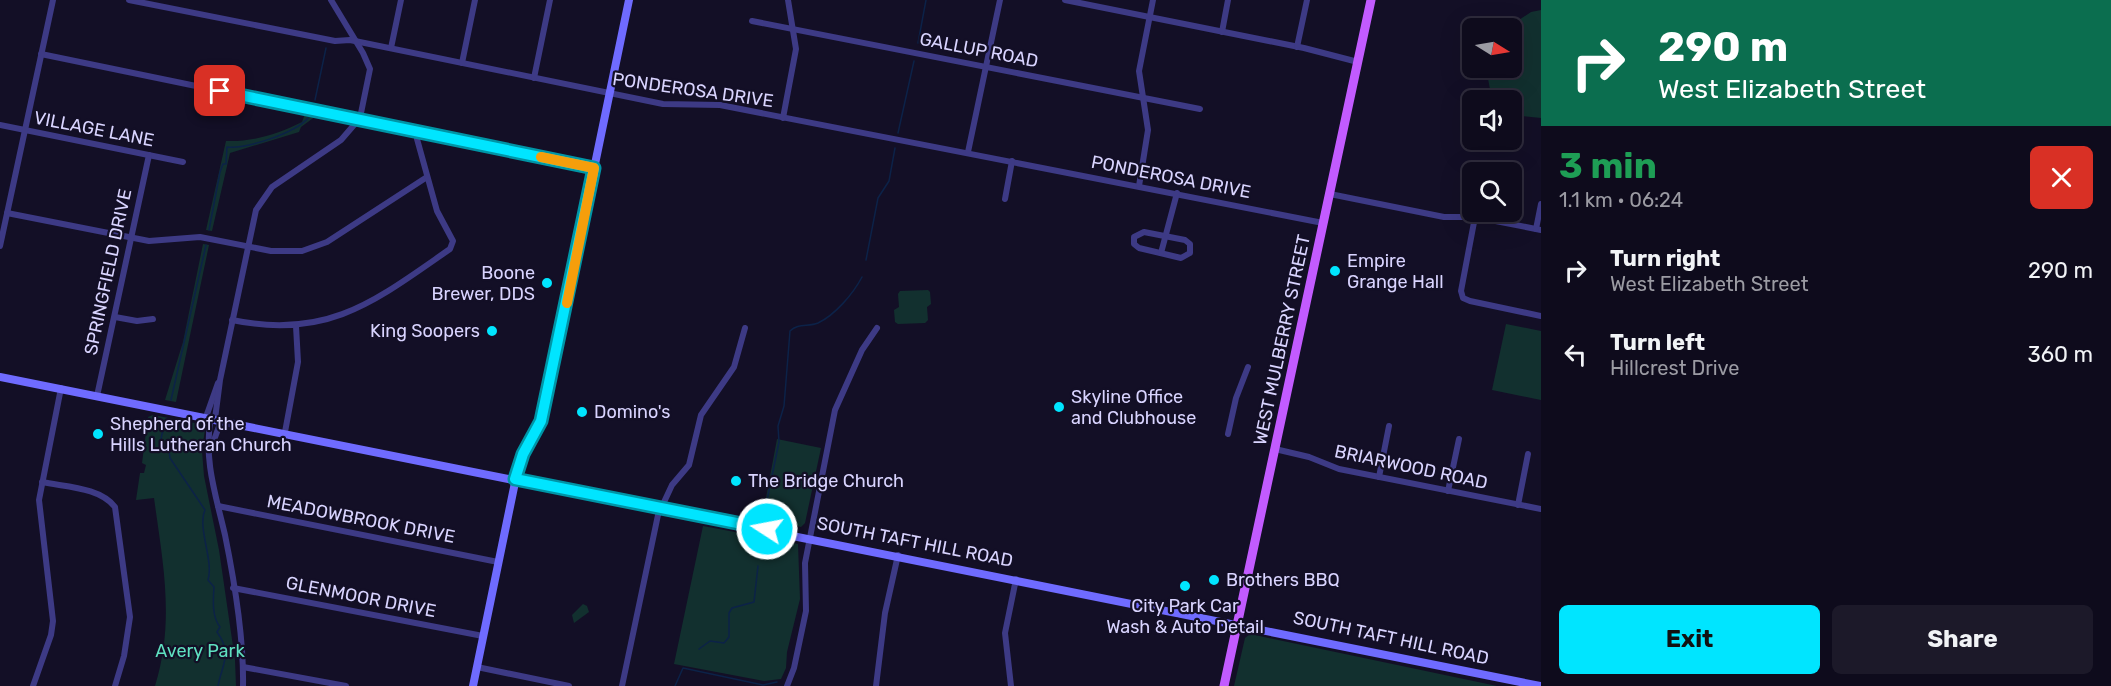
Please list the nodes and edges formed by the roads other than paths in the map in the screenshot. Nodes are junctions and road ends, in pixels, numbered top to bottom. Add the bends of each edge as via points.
1 (53, 0) edge
2 (129, 0) edge
3 (331, 0) edge
4 (401, 0) edge
5 (475, 0) edge
6 (550, 0) edge
7 (629, 0) edge
8 (788, 0) edge
9 (1000, 0) edge
10 (1065, 0) edge
11 (1153, 0) edge
12 (1228, 0) edge
13 (1307, 0) edge
14 (1371, 0) edge
15 (1076, 1) edge
16 (1149, 16) junction
17 (752, 21) dead end
18 (792, 28) junction
19 (1222, 32) junction
20 (356, 41) junction
21 (1297, 46) junction
22 (391, 48) junction
23 (41, 54) junction
24 (1358, 62) junction
25 (462, 63) junction
26 (986, 67) junction
27 (534, 78) junction
28 (610, 93) junction
29 (1143, 98) junction
30 (1200, 109) dead end
31 (360, 118) junction
32 (783, 118) junction
33 (0, 125) edge
34 (25, 130) junction
35 (418, 132) junction
36 (968, 152) junction
37 (148, 155) junction
38 (1012, 161) junction
39 (183, 162) dead end
40 (594, 168) junction
41 (427, 177) junction
42 (1139, 186) junction
43 (1177, 193) junction
44 (1330, 194) junction
45 (1005, 199) dead end
46 (1541, 204) edge
47 (0, 207) edge
48 (8, 211) junction
49 (1462, 217) edge
50 (1474, 222) edge
51 (1502, 222) edge
52 (1323, 223) junction
53 (1539, 229) edge
54 (1164, 236) junction
55 (131, 237) junction
56 (0, 246) edge
57 (248, 247) junction
58 (1161, 253) junction
59 (1541, 316) edge
60 (115, 317) junction
61 (153, 319) dead end
62 (232, 320) junction
63 (296, 326) junction
64 (745, 328) dead end
65 (878, 328) dead end
66 (1248, 367) dead end
67 (0, 377) edge
68 (61, 388) junction
69 (97, 396) junction
70 (213, 419) junction
71 (1389, 426) dead end
72 (285, 432) junction
73 (1228, 434) dead end
74 (1459, 439) dead end
75 (1275, 449) junction
76 (210, 451) junction
77 (1528, 454) dead end
78 (1379, 477) junction
79 (515, 479) junction
80 (42, 482) junction
81 (1448, 491) junction
82 (1518, 505) junction
83 (218, 506) junction
84 (662, 508) junction
85 (1541, 509) edge
86 (810, 538) junction
87 (898, 555) junction
88 (498, 562) junction
89 (1016, 579) junction
90 (233, 588) junction
91 (1237, 623) junction
92 (483, 636) junction
93 (243, 667) junction
94 (477, 667) junction
95 (33, 686) edge
96 (115, 686) edge
97 (243, 686) edge
98 (346, 686) edge
99 (472, 686) edge
100 (569, 686) edge
101 (622, 686) edge
102 (787, 686) edge
103 (876, 686) edge
104 (1011, 686) edge
105 (1224, 686) edge
106 (1540, 686) edge

1 - 23 street
2 - 20 street, PONDEROSA DRIVE
3 - 20 street
4 - 22 street
5 - 25 street
6 - 27 street
7 - 28 main road
8 - 18 street
9 - 26 street
10 - 15 street
11 - 16 street
12 - 19 street
13 - 21 street
14 - 24 main road, WEST MULBERRY STREET
15 - 16 street
16 - 19 street
16 - 29 street via 1139,71
17 - 18 street, GALLUP ROAD
18 - 26 street, GALLUP ROAD
18 - 32 street via 796,55
19 - 21 street
20 - 22 street, PONDEROSA DRIVE
20 - 31 street via 370,69
21 - 24 street
22 - 25 street, PONDEROSA DRIVE
23 - 31 street
23 - 34 street
24 - 44 main road, WEST MULBERRY STREET
25 - 27 street, PONDEROSA DRIVE
26 - 29 street, GALLUP ROAD
26 - 36 street
27 - 28 street, PONDEROSA DRIVE
28 - 32 street, PONDEROSA DRIVE via 663,104 720,105
28 - 40 main road
29 - 30 street, GALLUP ROAD
29 - 42 street via 1148,137
31 - 35 street
31 - 57 street via 341,140 272,187 256,210
32 - 36 street, PONDEROSA DRIVE
33 - 34 street, VILLAGE LANE
34 - 37 street, VILLAGE LANE
34 - 48 street
35 - 40 street
35 - 41 street
36 - 38 street, PONDEROSA DRIVE
37 - 39 street, VILLAGE LANE
37 - 55 street, SPRINGFIELD DRIVE
38 - 42 street, PONDEROSA DRIVE
38 - 45 street
40 - 79 main road via 541,421
41 - 57 street via 318,246 288,252
41 - 63 street via 437,211 453,240 450,249 369,303 340,316
42 - 43 street, PONDEROSA DRIVE
43 - 52 street, PONDEROSA DRIVE
43 - 54 street
44 - 49 street via 1444,218
44 - 52 main road, WEST MULBERRY STREET
46 - 53 street
47 - 48 street
48 - 55 street
48 - 56 street
50 - 59 street via 1462,296
51 - 53 street
52 - 75 main road, WEST MULBERRY STREET
54 - 58 street
54 - 58 street via 1140,232 1134,240 1139,248
54 - 58 street via 1187,241 1191,251 1183,258
55 - 57 street via 162,242 200,237
55 - 60 street, SPRINGFIELD DRIVE
57 - 62 street
60 - 61 street
60 - 69 street, SPRINGFIELD DRIVE
62 - 63 street via 270,327
62 - 70 street
63 - 72 street via 298,362
64 - 84 street via 734,367 704,409 689,465 672,485
65 - 86 street via 869,336 838,400
66 - 73 street
67 - 68 main road, SOUTH TAFT HILL ROAD
68 - 69 main road, SOUTH TAFT HILL ROAD
68 - 80 street
69 - 70 main road, SOUTH TAFT HILL ROAD
70 - 72 main road, SOUTH TAFT HILL ROAD
70 - 76 street
70 - 76 street via 207,447
71 - 78 street
72 - 79 main road, SOUTH TAFT HILL ROAD
74 - 81 street
75 - 78 street, BRIARWOOD ROAD
75 - 91 main road, WEST MULBERRY STREET
76 - 83 street
77 - 82 street
78 - 81 street, BRIARWOOD ROAD
79 - 84 main road, SOUTH TAFT HILL ROAD
79 - 88 main road
80 - 95 street via 39,511 53,621
80 - 96 street via 96,493 114,507 130,617
81 - 82 street, BRIARWOOD ROAD
82 - 85 street, BRIARWOOD ROAD
83 - 88 street, MEADOWBROOK DRIVE
83 - 90 street
84 - 86 main road, SOUTH TAFT HILL ROAD
84 - 101 street
86 - 87 main road, SOUTH TAFT HILL ROAD
86 - 102 street via 805,562 806,611
87 - 89 main road, SOUTH TAFT HILL ROAD
87 - 103 street via 885,613
88 - 92 main road
89 - 91 main road, SOUTH TAFT HILL ROAD
89 - 104 street via 1005,633
90 - 92 street, GLENMOOR DRIVE
90 - 93 street
91 - 105 main road, WEST MULBERRY STREET
91 - 106 main road, SOUTH TAFT HILL ROAD
92 - 94 main road
93 - 97 street
93 - 98 street
94 - 99 main road
94 - 100 street

